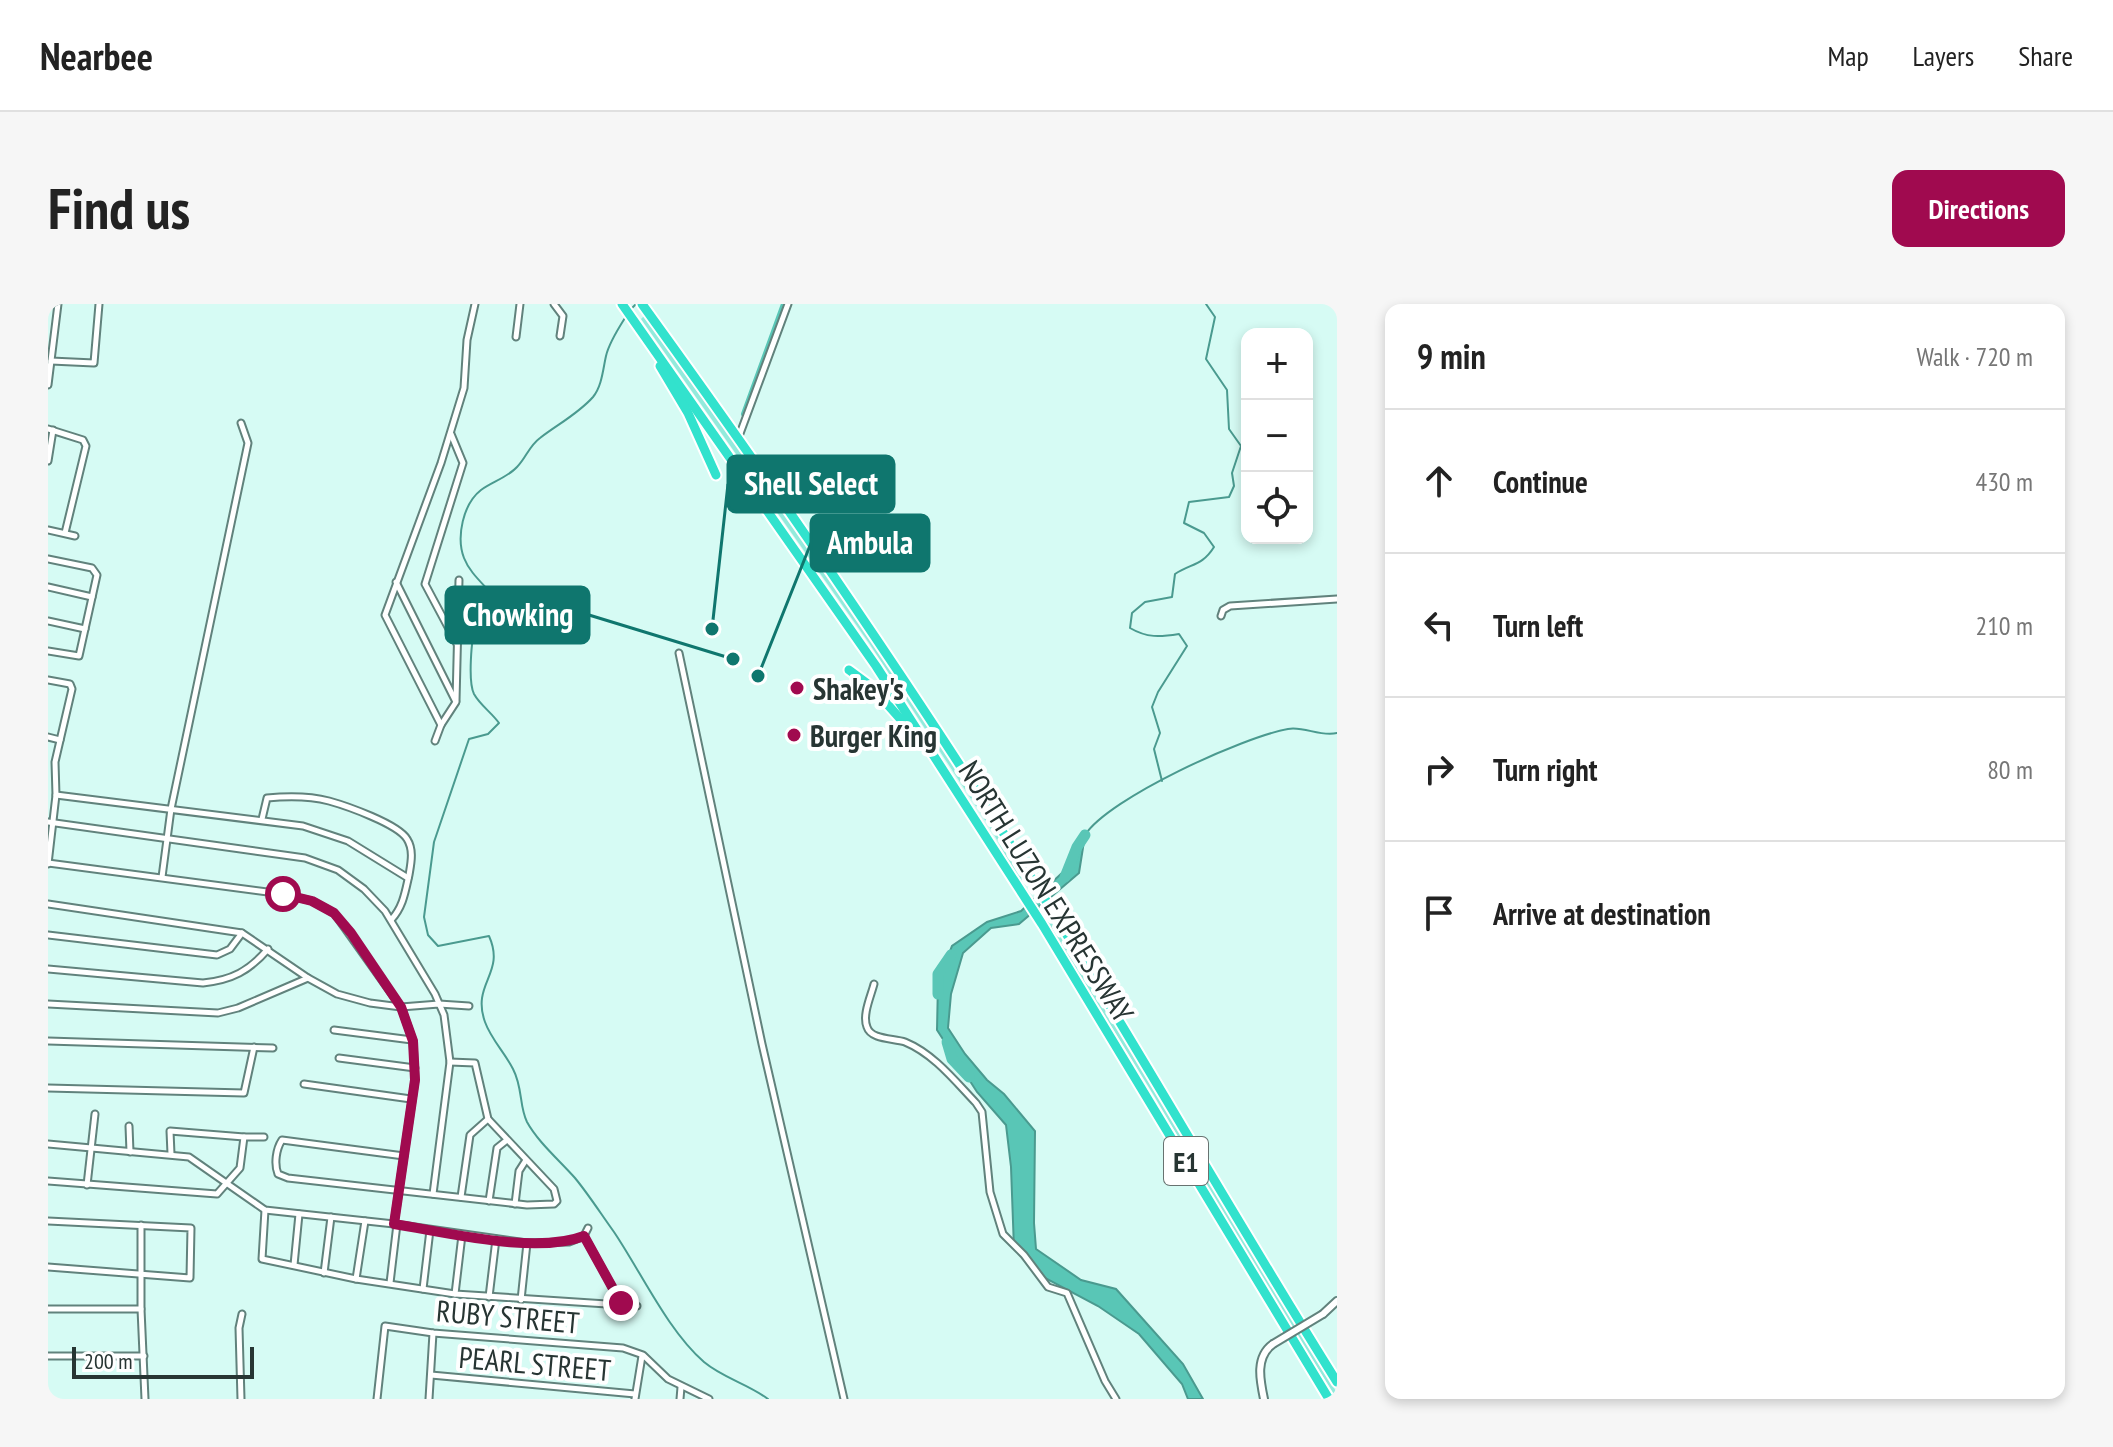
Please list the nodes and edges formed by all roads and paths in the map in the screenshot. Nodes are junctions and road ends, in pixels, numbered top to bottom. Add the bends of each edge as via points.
1 (58, 304) edge
2 (99, 304) edge
3 (475, 304) edge
4 (520, 304) edge
5 (554, 304) edge
6 (622, 304) edge
7 (788, 304) edge
8 (643, 306) edge
9 (635, 322) junction
10 (560, 336) dead end
11 (516, 337) dead end
12 (51, 361) junction
13 (48, 385) edge
14 (241, 423) dead end
15 (50, 429) edge
16 (451, 434) junction
17 (738, 439) junction
18 (48, 461) edge
19 (716, 475) dead end
20 (48, 530) edge
21 (65, 533) junction
22 (75, 536) dead end
23 (48, 559) edge
24 (459, 580) dead end
25 (396, 582) junction
26 (48, 587) edge
27 (92, 597) junction
28 (1337, 599) edge
29 (1221, 616) dead end
30 (48, 621) edge
31 (85, 629) junction
32 (457, 644) junction
33 (48, 651) edge
34 (679, 653) dead end
35 (849, 670) dead end
36 (48, 680) edge
37 (456, 702) junction
38 (441, 725) junction
39 (48, 737) edge
40 (60, 740) junction
41 (435, 741) dead end
42 (56, 795) junction
43 (171, 809) junction
44 (971, 813) junction
45 (262, 819) junction
46 (51, 822) edge
47 (166, 837) junction
48 (48, 864) edge
49 (162, 877) junction
50 (408, 878) junction
51 (48, 904) edge
52 (391, 920) junction
53 (242, 933) junction
54 (48, 935) edge
55 (268, 949) junction
56 (48, 969) edge
57 (308, 978) junction
58 (874, 984) dead end
59 (48, 1004) edge
60 (439, 1004) junction
61 (469, 1006) dead end
62 (401, 1007) junction
63 (334, 1030) dead end
64 (48, 1041) edge
65 (413, 1041) junction
66 (254, 1047) junction
67 (273, 1048) dead end
68 (339, 1058) dead end
69 (450, 1062) junction
70 (415, 1068) junction
71 (304, 1084) dead end
72 (48, 1088) edge
73 (411, 1099) junction
74 (95, 1114) dead end
75 (488, 1119) junction
76 (129, 1126) dead end
77 (244, 1137) junction
78 (264, 1137) dead end
79 (507, 1140) junction
80 (48, 1144) edge
81 (93, 1149) junction
82 (130, 1152) junction
83 (171, 1154) junction
84 (404, 1156) junction
85 (526, 1160) junction
86 (48, 1181) edge
87 (227, 1184) junction
88 (87, 1185) junction
89 (398, 1190) junction
90 (433, 1194) junction
91 (461, 1197) junction
92 (489, 1201) junction
93 (515, 1204) junction
94 (265, 1210) junction
95 (299, 1214) junction
96 (331, 1217) junction
97 (48, 1221) edge
98 (365, 1221) junction
99 (395, 1224) junction
100 (141, 1225) junction
101 (588, 1228) dead end
102 (430, 1230) junction
103 (462, 1235) junction
104 (584, 1236) junction
105 (496, 1239) junction
106 (527, 1243) junction
107 (294, 1265) junction
108 (48, 1267) edge
109 (324, 1273) junction
110 (142, 1275) junction
111 (356, 1279) junction
112 (390, 1283) junction
113 (423, 1289) junction
114 (455, 1294) junction
115 (489, 1297) junction
116 (521, 1300) junction
117 (1337, 1301) edge
118 (621, 1303) junction
119 (637, 1306) dead end
120 (48, 1309) edge
121 (141, 1309) junction
122 (242, 1314) dead end
123 (433, 1333) junction
124 (643, 1355) junction
125 (48, 1356) edge
126 (144, 1356) junction
127 (431, 1375) junction
128 (1337, 1382) edge
129 (681, 1387) junction
130 (635, 1397) edge
131 (145, 1399) edge
132 (241, 1399) edge
133 (377, 1399) edge
134 (429, 1399) edge
135 (680, 1399) edge
136 (709, 1399) edge
137 (844, 1399) edge
138 (1116, 1399) edge
139 (1264, 1399) edge
140 (1329, 1399) edge

1 - 12 street
2 - 12 street via 94,363
3 - 16 street via 464,388
4 - 11 street
5 - 10 street via 563,316
6 - 9 highway, NORTH LUZON EXPRESSWAY / E1
7 - 17 street
8 - 17 highway, NORTH LUZON EXPRESSWAY / E1
9 - 19 highway via 688,413
9 - 44 highway, NORTH LUZON EXPRESSWAY / E1 via 849,626
12 - 13 street
14 - 43 street via 248,443
15 - 18 street
15 - 21 street via 86,446
16 - 25 street
16 - 32 street via 463,463 425,584
17 - 128 highway, NORTH LUZON EXPRESSWAY / E1 via 887,653 1032,878
20 - 21 street
21 - 22 street
23 - 27 street via 96,571
24 - 32 street
25 - 37 street
25 - 38 street via 385,615
26 - 27 street
27 - 31 street
28 - 29 street via 1230,606
30 - 31 street
31 - 33 street via 79,656
32 - 37 street
34 - 137 street
35 - 44 highway via 907,725
36 - 40 street via 72,686
37 - 38 street
38 - 41 street
39 - 40 street
40 - 42 street
42 - 43 street
42 - 46 street
43 - 45 street
43 - 47 street
44 - 140 highway, NORTH LUZON EXPRESSWAY / E1
45 - 50 street via 331,833
45 - 50 street via 270,798 316,799 349,808 406,837 412,852
46 - 47 street
46 - 48 street
47 - 49 street
47 - 52 street via 323,863 364,889
48 - 49 street
49 - 62 street via 283,894 324,906 351,933
50 - 52 street via 404,902
51 - 53 street
52 - 60 street
53 - 54 street via 230,949 217,955
53 - 55 street
55 - 56 street via 241,975 203,983
55 - 57 street
57 - 59 street via 218,1013
57 - 62 street via 337,994
58 - 138 street via 867,1030 929,1055 976,1103 982,1112 990,1192 1003,1234 1048,1287 1067,1293
60 - 61 street
60 - 62 street
60 - 69 street
62 - 65 street
63 - 65 street
64 - 66 street
65 - 70 street
66 - 67 street
66 - 72 street via 244,1093
68 - 70 street
69 - 75 street via 475,1063
69 - 90 street
70 - 73 street
71 - 73 street
73 - 84 street
74 - 81 street
75 - 79 street
75 - 91 street via 470,1135
76 - 82 street
77 - 78 street
77 - 83 street via 170,1131
77 - 87 street via 240,1168
79 - 85 street
79 - 92 street via 497,1148
80 - 81 street
81 - 82 street
81 - 88 street
82 - 83 street
83 - 87 street via 189,1157
84 - 89 street
84 - 89 street via 282,1140 278,1147 276,1169 288,1178
85 - 93 street via 519,1171
85 - 93 street via 554,1189 557,1201
86 - 88 street
87 - 88 street via 217,1194
87 - 94 street
89 - 90 street
89 - 99 street
90 - 91 street
91 - 92 street
92 - 93 street
94 - 95 street
94 - 107 street via 262,1259
95 - 96 street
95 - 107 street
96 - 98 street
96 - 109 street
97 - 100 street
98 - 99 street
98 - 111 street
99 - 102 street
99 - 112 street
100 - 110 street
100 - 110 street via 191,1228 190,1278
101 - 104 street
102 - 103 street
102 - 113 street
103 - 105 street
103 - 114 street
104 - 106 street via 569,1242
104 - 118 street
105 - 106 street
105 - 115 street
106 - 116 street
107 - 109 street
108 - 110 street
109 - 111 street
110 - 121 street
111 - 112 street
112 - 113 street
113 - 114 street
114 - 115 street
115 - 116 street
116 - 118 street
117 - 139 street, bridge via 1273,1344 1262,1358
118 - 119 street
120 - 121 street
121 - 126 street
122 - 132 street
123 - 124 street, RUBY STREET via 623,1348
123 - 127 street
123 - 133 street, RUBY STREET via 385,1326
124 - 129 street, RUBY STREET
124 - 130 street
125 - 126 street
126 - 131 street
127 - 130 street, PEARL STREET
127 - 134 street
129 - 135 street
129 - 136 street, RUBY STREET

